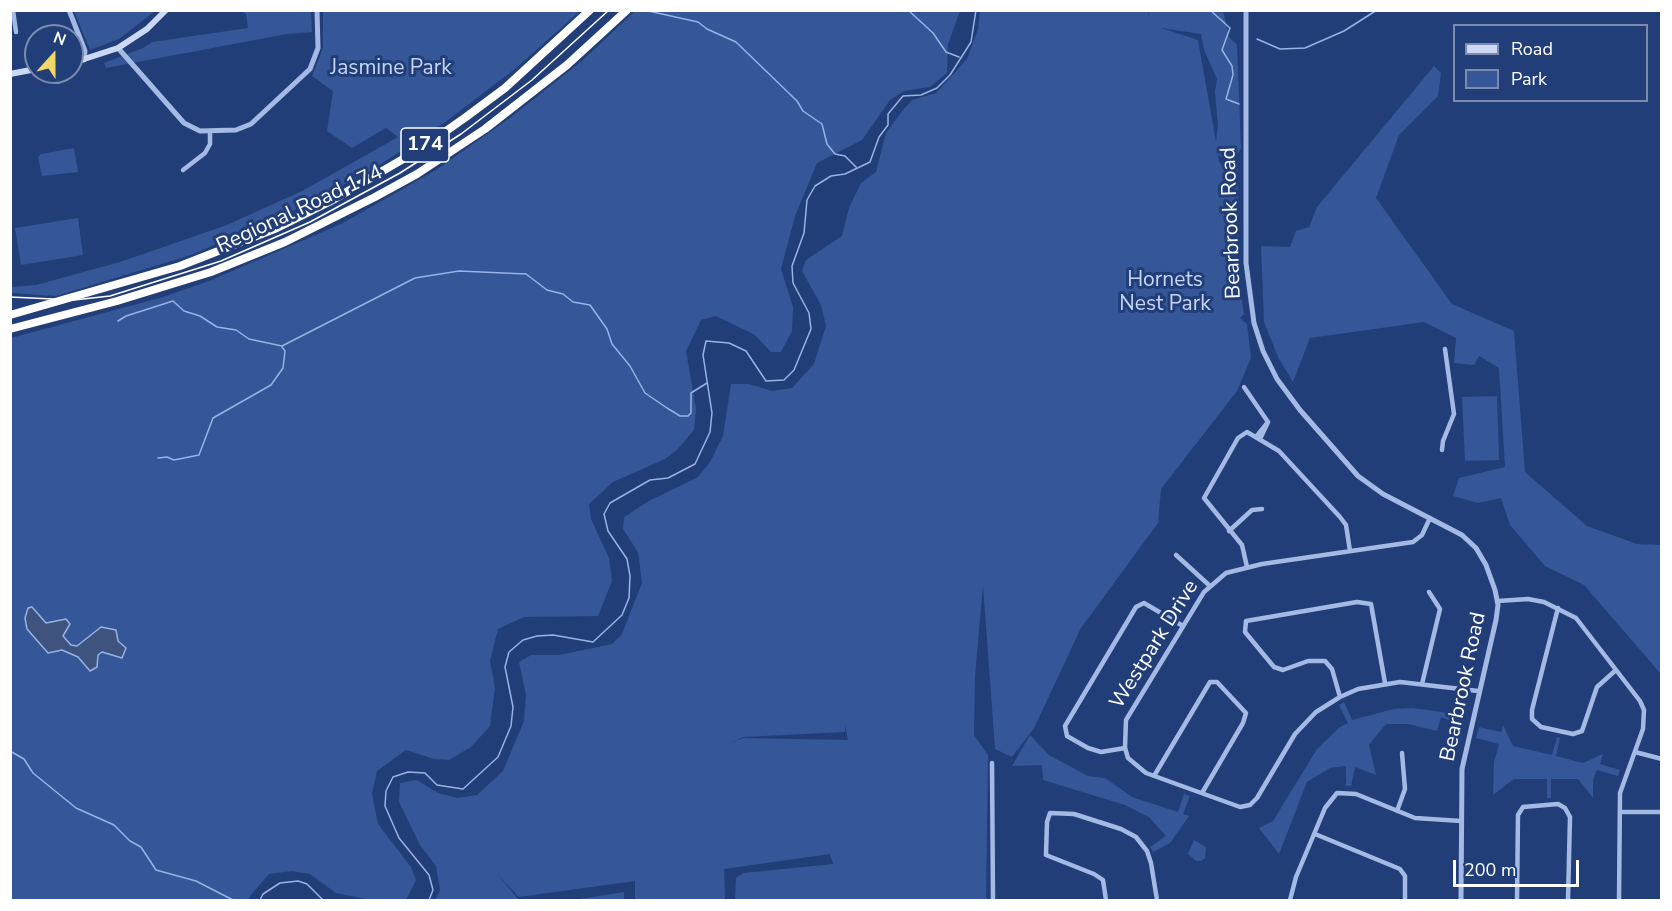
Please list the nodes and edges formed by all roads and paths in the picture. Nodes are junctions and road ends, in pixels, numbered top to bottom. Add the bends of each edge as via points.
1 (13, 10) edge
2 (69, 10) edge
3 (166, 10) edge
4 (317, 10) edge
5 (590, 10) edge
6 (627, 10) edge
7 (1246, 10) edge
8 (74, 24) edge
9 (16, 32) dead end
10 (84, 48) edge
11 (118, 48) junction
12 (84, 60) joint
13 (210, 131) junction
14 (183, 170) dead end
15 (10, 315) edge
16 (10, 329) edge
17 (1445, 349) dead end
18 (1244, 387) dead end
19 (1258, 438) junction
20 (1442, 450) dead end
21 (1262, 508) dead end
22 (1431, 518) junction
23 (1229, 531) junction
24 (1350, 551) junction
25 (1176, 555) dead end
26 (1247, 567) junction
27 (1210, 586) junction
28 (1429, 592) dead end
29 (1498, 601) junction
30 (1558, 608) junction
31 (1183, 626) junction
32 (1616, 670) junction
33 (1385, 683) junction
34 (1422, 684) junction
35 (1478, 691) junction
36 (1340, 697) junction
37 (1125, 748) junction
38 (1635, 752) junction
39 (1402, 753) dead end
40 (1662, 759) edge
41 (992, 763) dead end
42 (1154, 776) junction
43 (1202, 793) junction
44 (1397, 811) junction
45 (1620, 812) junction
46 (1662, 812) edge
47 (1461, 821) junction
48 (1315, 834) junction
49 (993, 900) edge
50 (1106, 900) edge
51 (1157, 900) edge
52 (1290, 900) edge
53 (1405, 900) edge
54 (1461, 900) edge
55 (1517, 900) edge
56 (1568, 900) edge
57 (1619, 900) edge

1 - 9 street
2 - 8 street
3 - 11 main road via 147,29
4 - 13 street via 318,48 306,75 244,128
5 - 15 highway, Regional Road 174 / 174 via 505,88 466,117 413,154 331,201 190,263
6 - 16 highway, Regional Road 174 / 174 via 567,65 492,124 375,197 285,242 211,272
7 - 22 street, Bearbrook Road via 1246,263 1254,323 1263,351 1277,379 1300,410 1358,476 1371,487
10 - 12 street
11 - 12 main road
11 - 13 street via 183,123
13 - 14 street via 205,153
17 - 20 street via 1454,414
18 - 19 street via 1268,422
19 - 23 street via 1247,432 1241,435 1204,498
19 - 24 street via 1279,451 1340,517 1346,525
21 - 23 street via 1252,510
22 - 24 street, Westpark Drive via 1413,542
22 - 29 street, Bearbrook Road via 1454,529 1476,548 1491,574
23 - 26 street via 1242,545
24 - 26 street, Westpark Drive
25 - 27 street
26 - 27 street, Westpark Drive via 1226,573
27 - 31 street, Westpark Drive
28 - 34 street via 1440,609
29 - 30 street via 1528,599
29 - 35 street, Bearbrook Road
30 - 32 street via 1576,618
30 - 32 street via 1532,719 1541,727 1573,734 1582,731 1597,687
31 - 37 street, Westpark Drive via 1126,720
31 - 37 street via 1144,603 1136,607 1065,726 1067,736 1088,748 1101,752
32 - 38 street via 1644,710 1643,729
33 - 34 street
33 - 36 street
33 - 36 street via 1371,604 1357,602 1246,621 1245,632 1274,667 1283,670 1308,661 1325,661 1332,669
34 - 35 street
35 - 47 street, Bearbrook Road via 1463,760
36 - 43 street via 1316,712 1295,734 1250,805 1240,807
37 - 42 street via 1136,767
38 - 40 street
38 - 45 street via 1620,793
39 - 44 street via 1406,789
41 - 49 street
42 - 43 street
42 - 43 street via 1210,682 1217,682 1246,713
44 - 47 street via 1425,820
44 - 48 street via 1356,794 1336,793 1324,808
45 - 46 street
45 - 57 street
47 - 54 street, Bearbrook Road
48 - 52 street
48 - 53 street via 1400,869 1405,876
50 - 51 street via 1102,880 1046,855 1050,813 1074,814 1136,837 1147,850
55 - 56 street via 1518,815 1522,807 1558,804 1570,817

